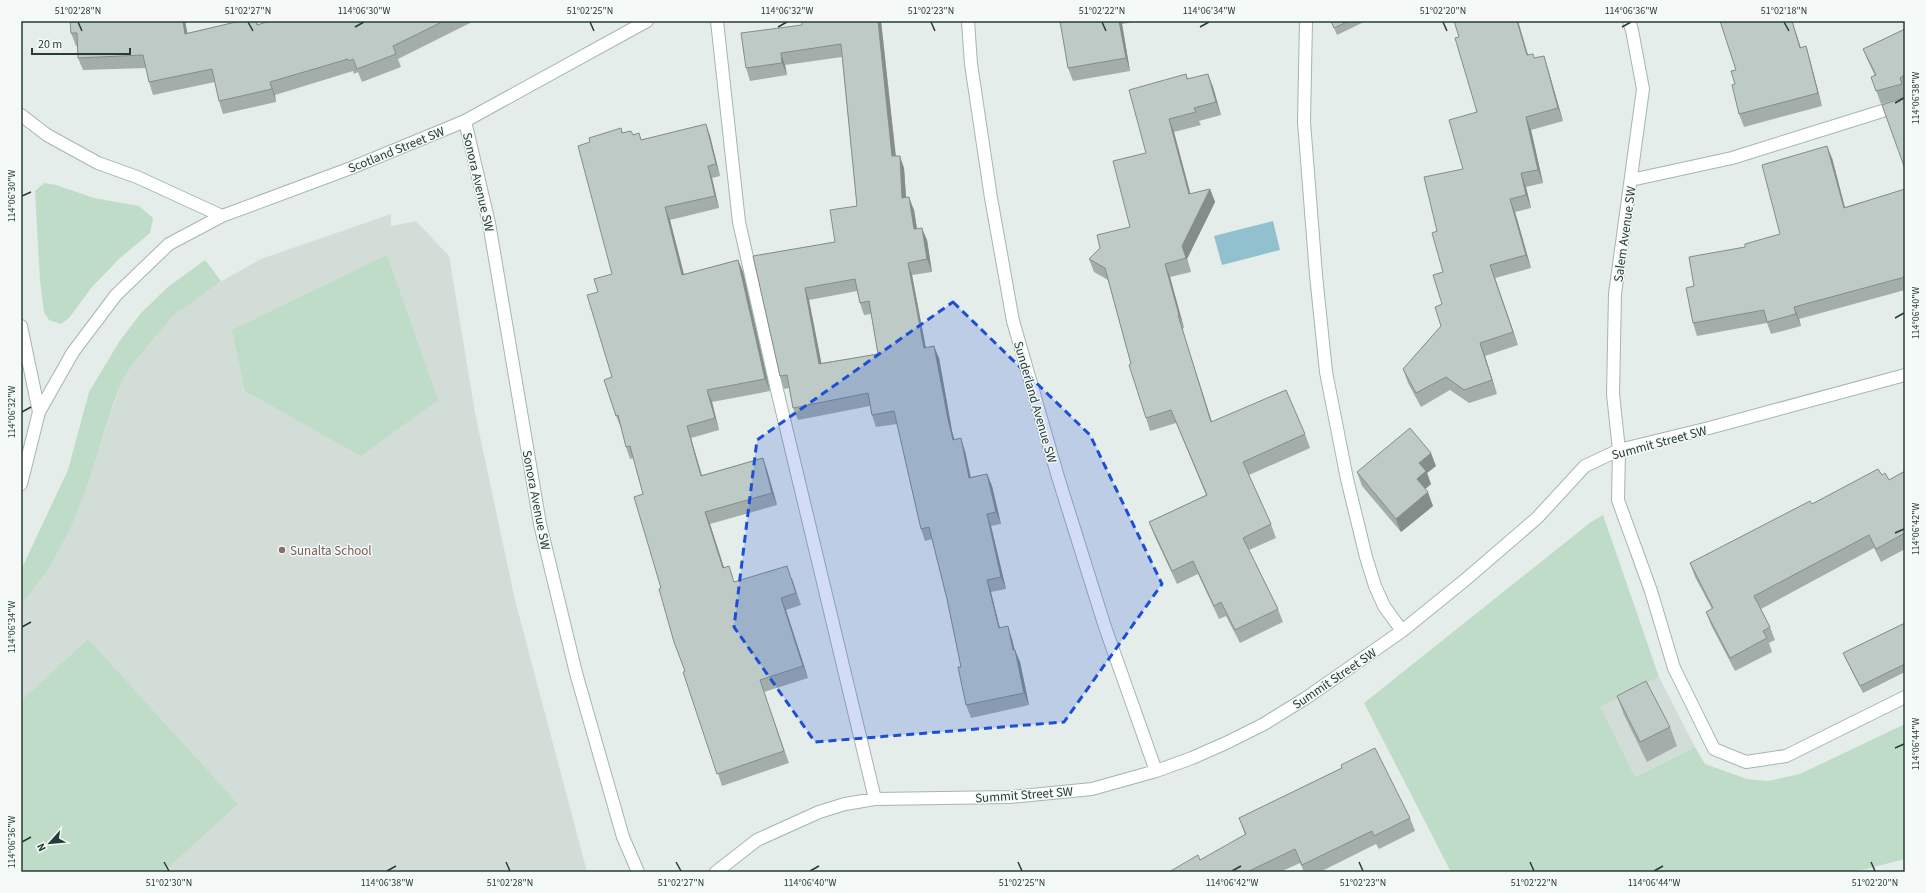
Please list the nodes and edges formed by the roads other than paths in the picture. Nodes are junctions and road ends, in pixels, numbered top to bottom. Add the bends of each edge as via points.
1 (647, 21) edge
2 (717, 21) edge
3 (968, 21) edge
4 (1306, 21) edge
5 (1629, 21) edge
6 (1905, 104) edge
7 (21, 115) edge
8 (465, 121) junction
9 (1631, 180) junction
10 (222, 216) junction
11 (21, 326) edge
12 (1905, 374) edge
13 (39, 412) junction
14 (1619, 450) junction
15 (21, 484) edge
16 (1402, 631) junction
17 (1905, 697) edge
18 (1156, 771) junction
19 (875, 799) junction
20 (638, 872) edge
21 (716, 872) edge

1 - 8 street, Scotland Street SW
2 - 19 street via 739,222
3 - 18 street, Sunderland Avenue SW via 971,64 991,198 1014,321 1058,477
4 - 16 street via 1304,122 1326,372 1347,479 1368,564 1378,593
5 - 9 street, Salem Avenue SW via 1643,89
6 - 9 street via 1732,158
7 - 10 street via 48,135 98,163 136,177
8 - 10 street, Scotland Street SW
8 - 20 street, Sonora Avenue SW via 490,223 540,524 580,688 623,837
9 - 14 street, Salem Avenue SW via 1615,294 1613,394
10 - 13 street, Scotland Street SW via 169,244 116,295 73,352
11 - 13 street
12 - 14 street, Summit Street SW via 1710,428
13 - 15 street, Scotland Street SW
14 - 16 street, Summit Street SW via 1586,466 1537,518
14 - 17 street, Salem Avenue SW via 1618,500 1651,591 1674,668 1714,749 1746,762 1786,756
16 - 18 street, Summit Street SW via 1264,724 1226,743
18 - 19 street, Summit Street SW via 1092,789 1045,794
19 - 21 street, Summit Street SW via 844,804 819,812 757,840

